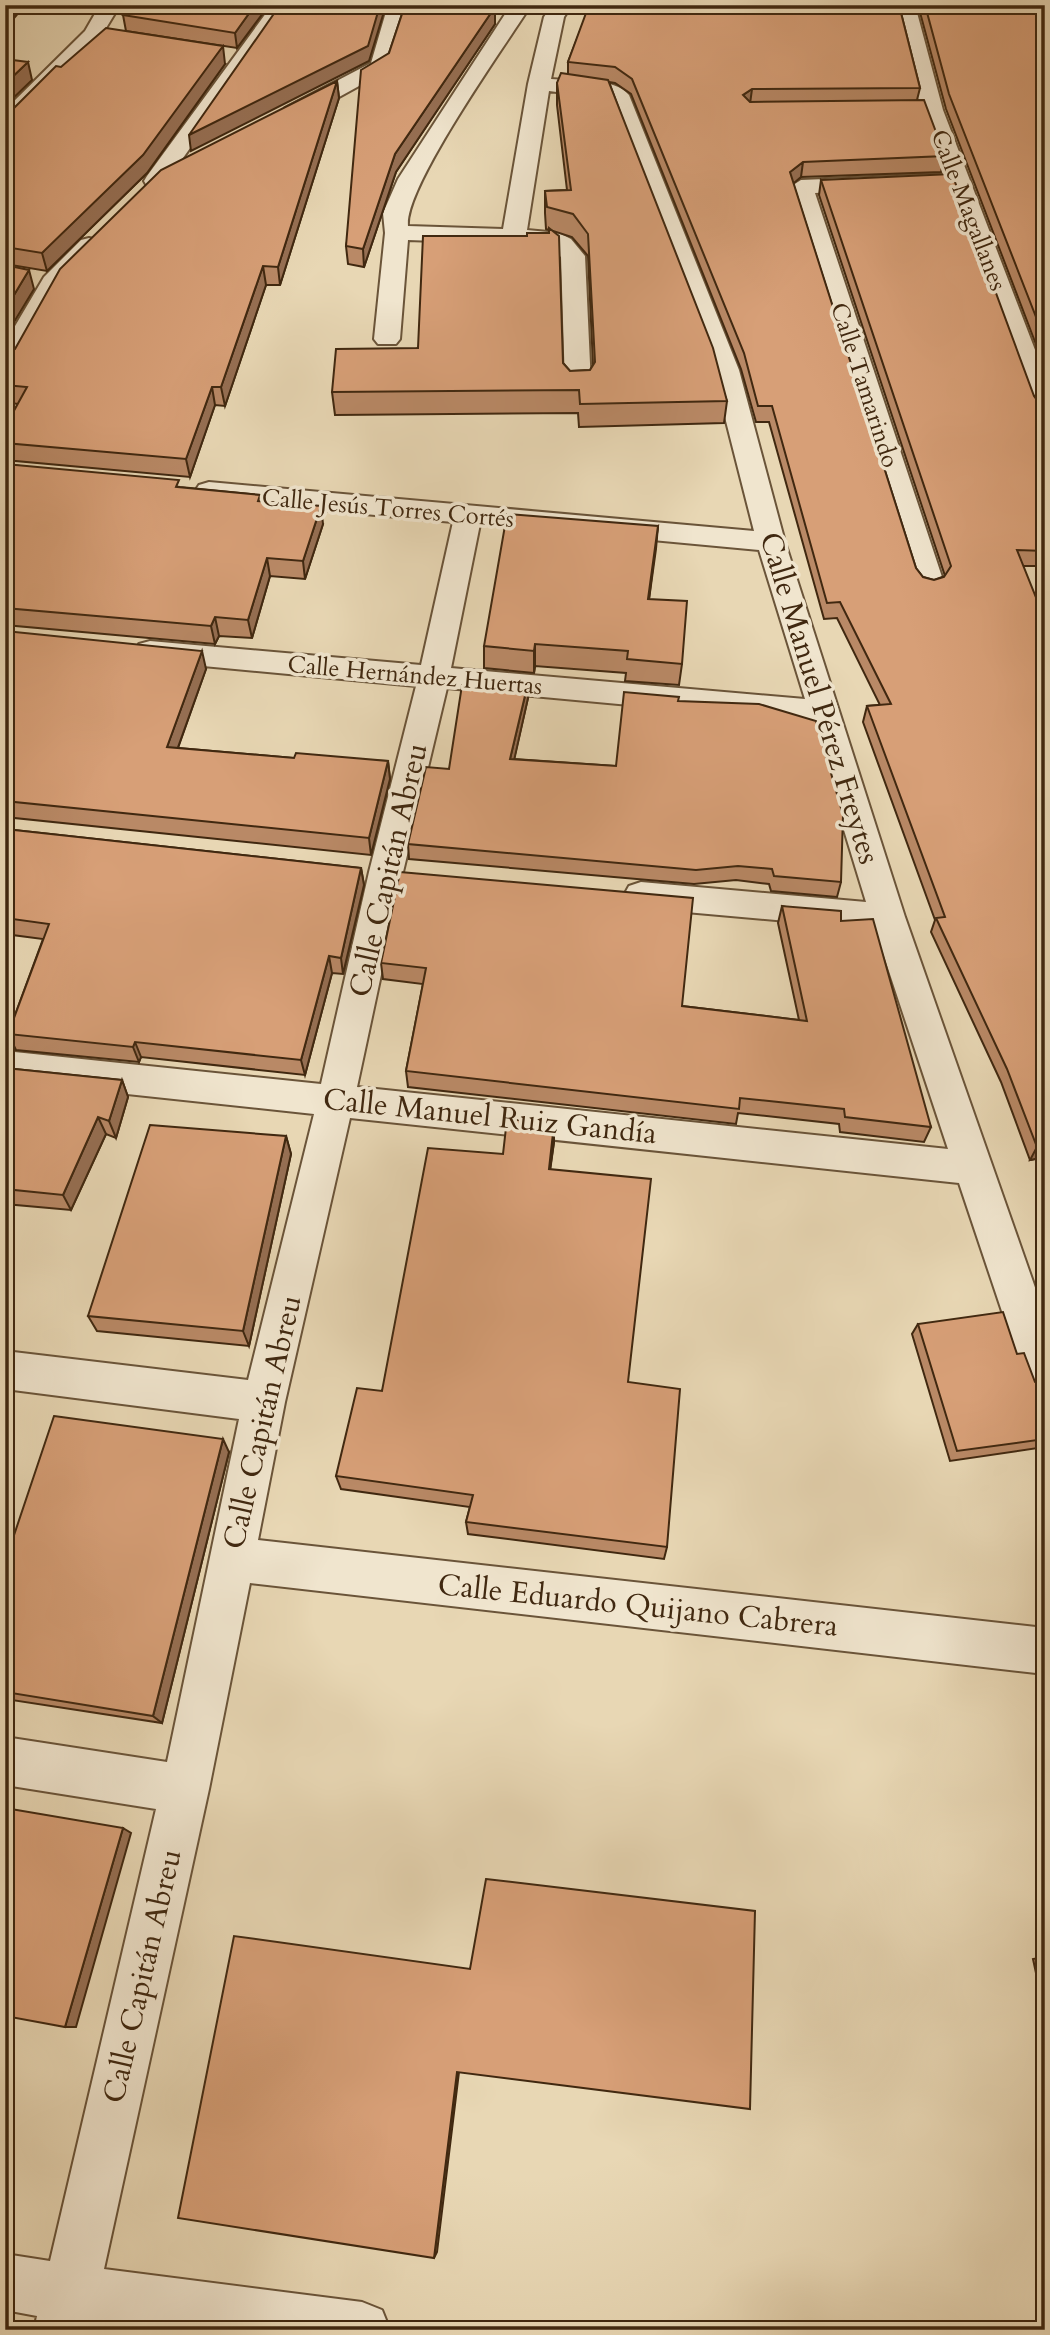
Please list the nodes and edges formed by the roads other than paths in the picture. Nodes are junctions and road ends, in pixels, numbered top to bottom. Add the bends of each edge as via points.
1 (110, 5) edge
2 (282, 5) edge
3 (905, 5) edge
4 (397, 8) edge
5 (517, 10) edge
6 (558, 11) edge
7 (422, 12) edge
8 (487, 15) edge
9 (93, 34) junction
10 (120, 38) edge
11 (215, 54) edge
12 (243, 58) junction
13 (539, 85) junction
14 (275, 122) edge
15 (5, 123) edge
16 (194, 161) edge
17 (958, 180) junction
18 (102, 233) edge
19 (397, 233) junction
20 (514, 235) junction
21 (387, 339) dead end
22 (5, 366) edge
23 (578, 385) edge
24 (1045, 411) edge
25 (182, 488) edge
26 (468, 516) junction
27 (771, 542) junction
28 (929, 583) edge
29 (116, 648) edge
30 (434, 677) junction
31 (825, 712) junction
32 (617, 892) edge
33 (888, 917) junction
34 (5, 1066) edge
35 (336, 1099) junction
36 (975, 1168) junction
37 (5, 1370) edge
38 (1045, 1377) edge
39 (264, 1402) junction
40 (231, 1559) junction
41 (1045, 1651) edge
42 (5, 1761) edge
43 (186, 1789) junction
44 (5, 2282) edge
45 (66, 2312) edge
46 (362, 2330) edge

1 - 9 street
2 - 12 street
3 - 17 street, Calle Magallanes via 932,110
4 - 7 street
4 - 14 street via 381,66
5 - 6 street
5 - 8 street
5 - 19 street via 408,179 394,213
6 - 13 street
9 - 10 street
9 - 15 street
11 - 12 street
12 - 16 street via 147,188
13 - 20 street
13 - 27 street, Calle Manuel Pérez Freytes via 618,95 726,370
17 - 24 street, Calle Magallanes
17 - 28 street, Calle Tamarindo via 801,187
18 - 22 street via 41,279
19 - 20 street
19 - 21 street
20 - 23 street via 551,238 573,257
25 - 26 street, Calle Jesús Torres Cortés
26 - 27 street, Calle Jesús Torres Cortés
26 - 30 street, Calle Capitán Abreu
27 - 31 street, Calle Manuel Pérez Freytes
29 - 30 street, Calle Hernández Huertas
30 - 31 street, Calle Hernández Huertas
30 - 35 street, Calle Capitán Abreu
31 - 33 street, Calle Manuel Pérez Freytes
32 - 33 street
33 - 36 street, Calle Manuel Pérez Freytes
34 - 35 street, Calle Manuel Ruiz Gandía
35 - 36 street, Calle Manuel Ruiz Gandía
35 - 39 street, Calle Capitán Abreu
36 - 38 street, Calle Manuel Pérez Freytes
37 - 39 street
39 - 40 street, Calle Capitán Abreu
40 - 41 street, Calle Eduardo Quijano Cabrera
40 - 43 street, Calle Capitán Abreu
42 - 43 street
43 - 45 street, Calle Capitán Abreu
44 - 45 street
45 - 46 street

